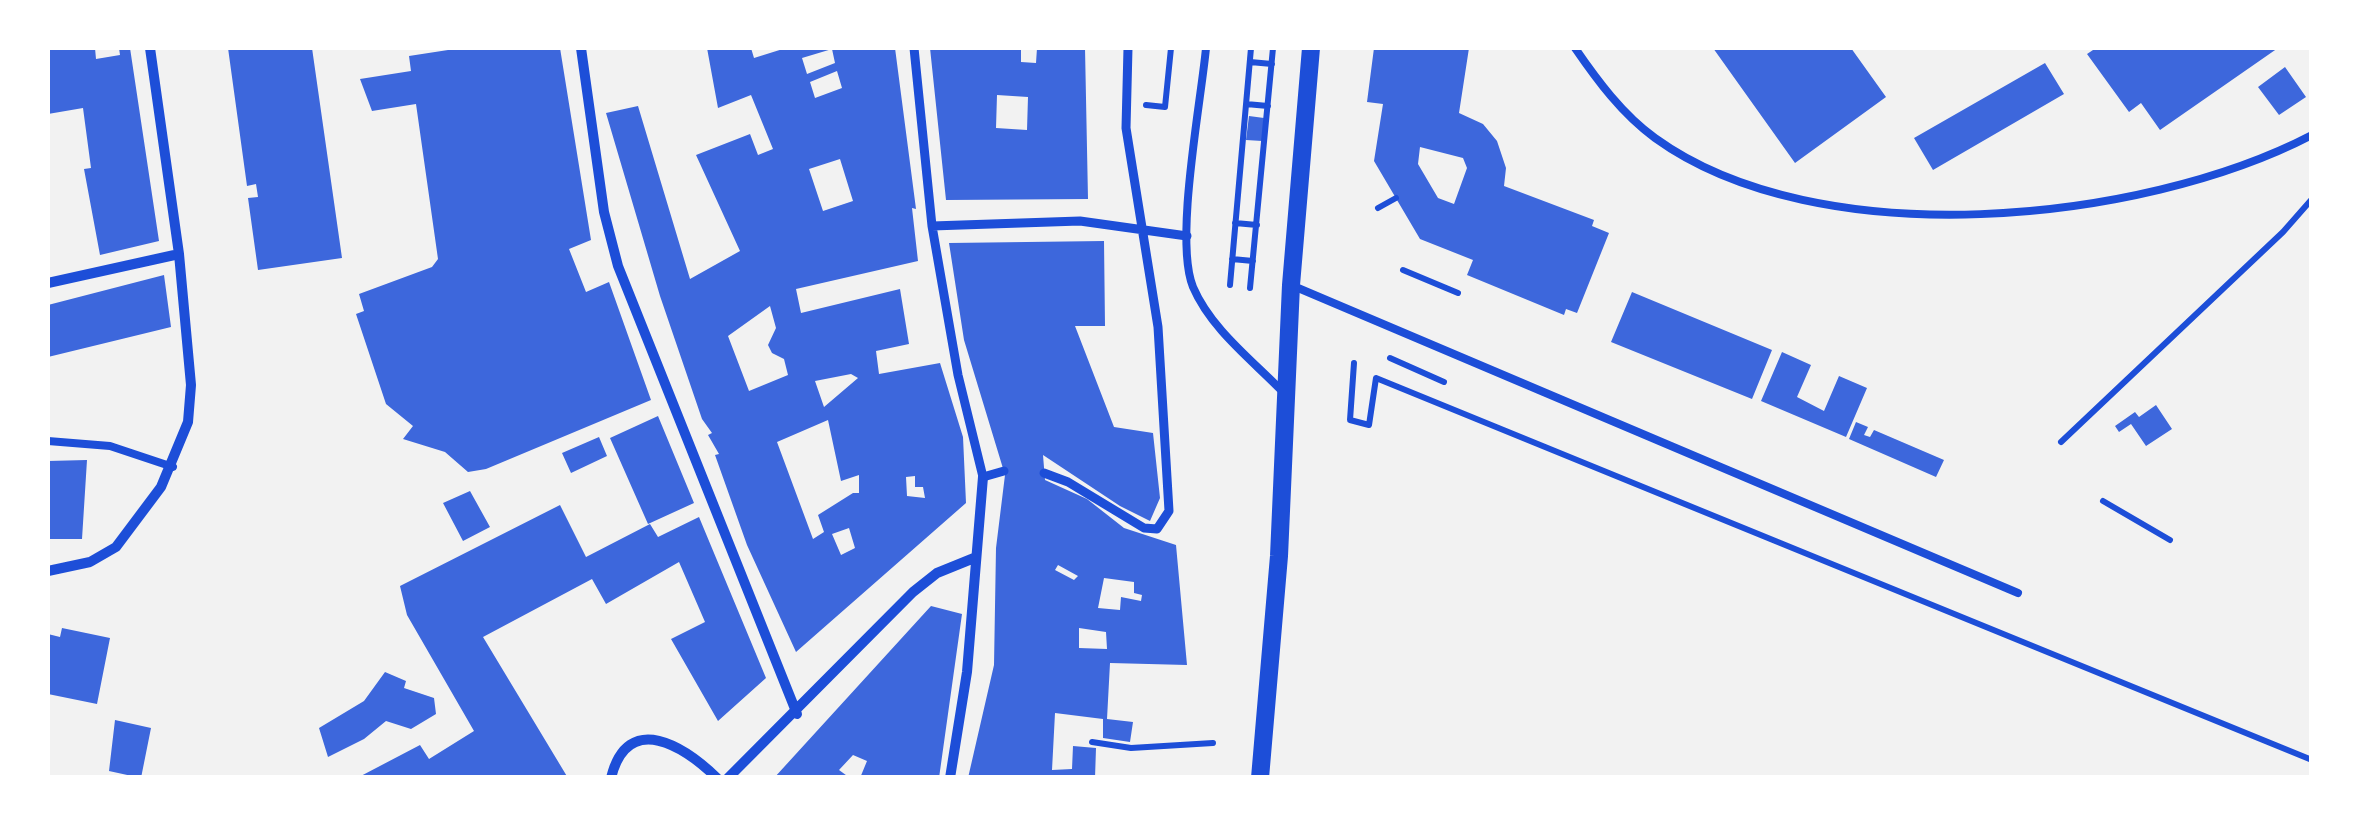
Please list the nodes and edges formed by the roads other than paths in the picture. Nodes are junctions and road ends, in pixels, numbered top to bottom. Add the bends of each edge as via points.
1 (150, 48) edge
2 (582, 48) edge
3 (914, 48) edge
4 (1128, 48) edge
5 (1206, 48) edge
6 (1311, 48) edge
7 (1575, 48) edge
8 (2312, 135) edge
9 (932, 226) junction
10 (1142, 228) junction
11 (1187, 236) junction
12 (179, 254) junction
13 (48, 283) edge
14 (1291, 285) junction
15 (1287, 396) junction
16 (48, 440) edge
17 (172, 467) junction
18 (1004, 471) dead end
19 (1044, 473) dead end
20 (983, 476) junction
21 (974, 558) junction
22 (48, 571) edge
23 (2018, 593) dead end
24 (797, 714) junction
25 (611, 778) edge
26 (718, 778) edge
27 (728, 778) edge
28 (950, 778) edge
29 (1260, 778) edge

1 - 12 street
2 - 24 street via 604,212 618,266
3 - 9 street
4 - 10 street via 1125,103
5 - 11 lane
6 - 14 street
7 - 8 lane via 1636,122 1677,152 1790,197 1862,212 2001,210 2152,192 2247,165
9 - 10 street via 1060,221
9 - 20 street
10 - 11 street
10 - 19 street via 1158,327 1169,511 1157,528 1144,528
11 - 15 lane via 1190,278 1208,313
12 - 13 street
12 - 17 street via 191,385 188,422
14 - 15 street
14 - 23 lane
15 - 29 street
16 - 17 lane via 110,446
17 - 22 street via 116,547 90,562
18 - 20 street
20 - 21 street
21 - 24 street via 913,592
21 - 28 street via 967,672
24 - 27 street
25 - 26 street via 623,753 660,739 684,748

